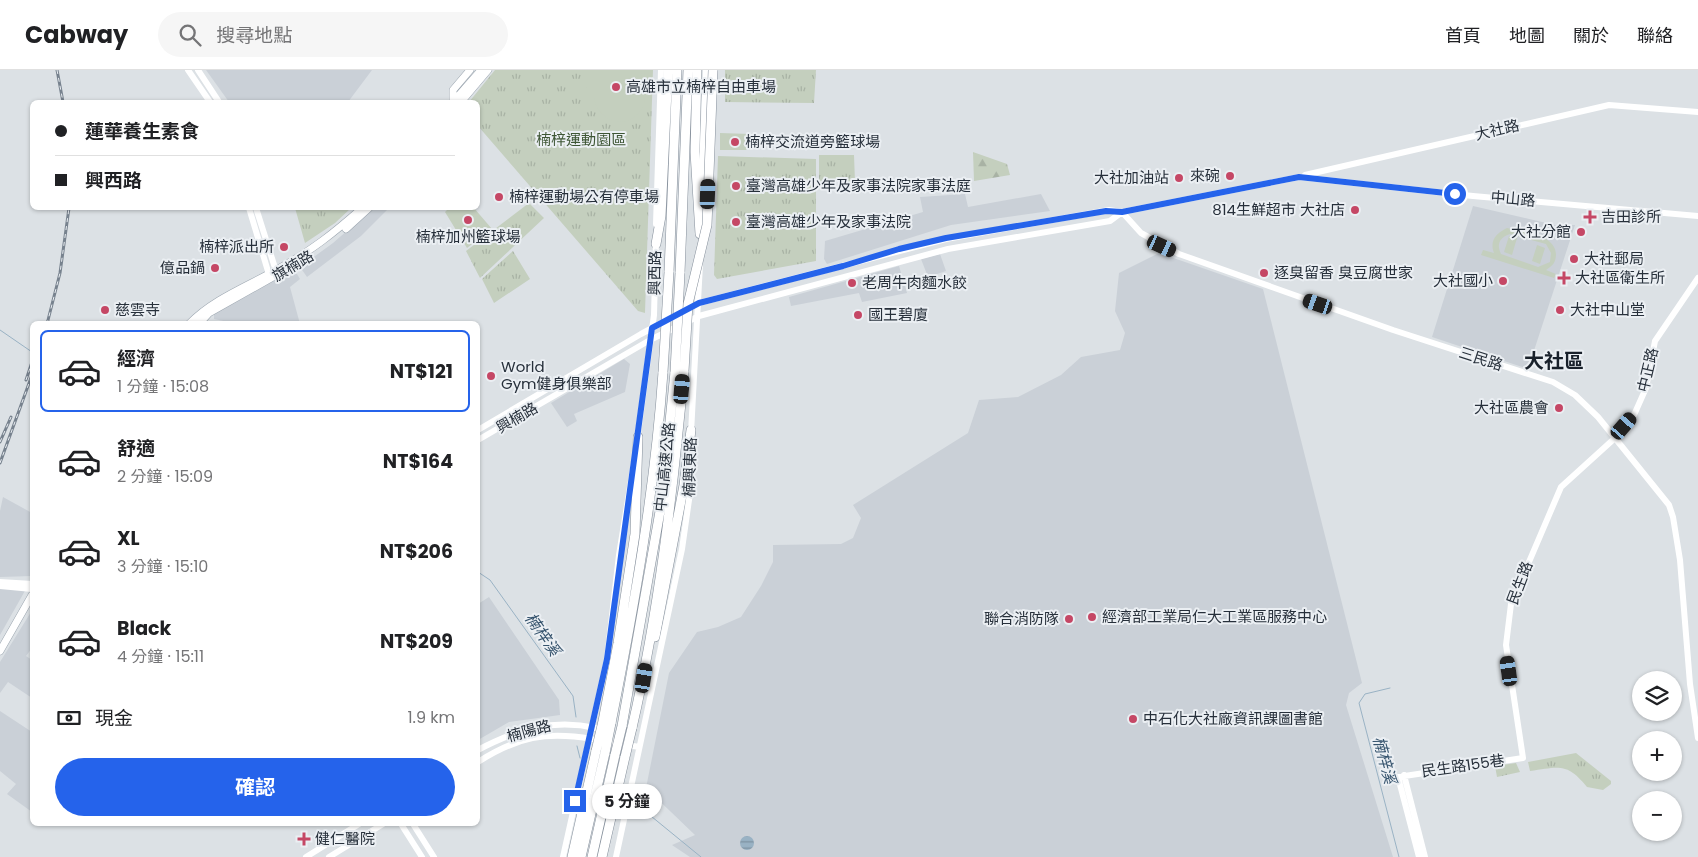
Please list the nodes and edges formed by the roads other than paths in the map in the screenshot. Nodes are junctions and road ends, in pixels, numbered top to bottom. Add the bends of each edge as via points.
1 (188, 70) edge
2 (198, 70) edge
3 (470, 70) edge
4 (481, 70) edge
5 (488, 70) edge
6 (661, 70) edge
7 (668, 70) edge
8 (677, 70) edge
9 (688, 70) edge
10 (697, 70) edge
11 (706, 70) edge
12 (713, 70) edge
13 (209, 100) edge
14 (218, 100) edge
15 (453, 100) edge
16 (455, 100) edge
17 (462, 100) edge
18 (1698, 112) edge
19 (1299, 177) junction
20 (250, 210) edge
21 (257, 210) edge
22 (360, 210) edge
23 (367, 210) edge
24 (1122, 212) junction
25 (1698, 216) edge
26 (700, 234) junction
27 (656, 244) junction
28 (276, 271) junction
29 (270, 277) junction
30 (1698, 278) edge
31 (699, 303) junction
32 (208, 310) junction
33 (699, 316) junction
34 (193, 321) edge
35 (201, 321) edge
36 (652, 328) junction
37 (650, 340) junction
38 (679, 371) junction
39 (480, 429) edge
40 (691, 430) junction
41 (638, 437) junction
42 (1615, 438) junction
43 (480, 439) edge
44 (0, 582) edge
45 (30, 584) edge
46 (0, 586) edge
47 (30, 589) edge
48 (30, 598) edge
49 (0, 651) edge
50 (644, 678) junction
51 (607, 722) junction
52 (592, 727) junction
53 (590, 738) junction
54 (641, 738) junction
55 (1698, 738) edge
56 (639, 747) junction
57 (480, 749) edge
58 (596, 751) junction
59 (1523, 758) joint
60 (480, 761) edge
61 (1401, 776) junction
62 (356, 826) edge
63 (380, 826) edge
64 (402, 826) edge
65 (414, 826) edge
66 (306, 857) edge
67 (329, 857) edge
68 (422, 857) edge
69 (434, 857) edge
70 (563, 857) edge
71 (572, 857) edge
72 (581, 857) edge
73 (592, 857) edge
74 (602, 857) edge
75 (616, 857) edge
76 (1419, 857) edge
77 (1425, 857) edge

1 - 13 street
2 - 14 street
3 - 15 main road via 453,90
4 - 16 main road
5 - 17 main road
6 - 27 street, 興西路
7 - 27 highway via 661,216
8 - 51 highway, 中山高速公路, bridge via 663,372 650,498
9 - 38 highway, 中山高速公路, bridge
10 - 26 highway via 695,152
11 - 26 street, 楠興東路
12 - 38 highway, bridge via 707,225 688,304
18 - 19 street, 大社路 via 1609,105
19 - 24 street, 中山路
19 - 25 street, 中山路
20 - 29 street
21 - 28 street
22 - 28 main road, 旗楠路 via 328,238
23 - 29 main road, 旗楠路 via 331,242
24 - 31 street, 興楠路 via 1110,210 946,238
24 - 33 street, 興楠路 via 1110,221 948,249
24 - 42 street, 三民路 via 1141,233 1178,254 1553,382 1584,404
26 - 31 street, 楠興東路
27 - 36 street, 興西路
28 - 29 main road, 旗楠路
29 - 32 main road, 旗楠路
30 - 42 street, 中正路 via 1654,341 1646,388 1634,415
31 - 33 street, 楠興東路
31 - 36 street, 興楠路
32 - 34 main road
32 - 35 main road
33 - 37 street, 興楠路
33 - 40 street, 楠興東路
36 - 37 street, 興西路
36 - 39 street, 興楠路
37 - 41 street, 興西路
37 - 43 street, 興楠路
38 - 50 highway via 673,489
38 - 73 highway, 中山高速公路, bridge via 662,500 622,726
40 - 50 highway via 659,620
40 - 54 street, 楠興東路 via 690,493 682,549
41 - 51 highway via 635,534
41 - 52 street, 興西路 via 607,659
42 - 55 street, 三民路 via 1668,505 1673,517
42 - 59 street, 民生路 via 1561,486 1511,604 1506,645
44 - 45 street
46 - 47 street
48 - 49 main road
50 - 74 highway, bridge
51 - 58 highway, 中山高速公路, bridge
52 - 53 street, 興西路
52 - 54 street, 楠陽路
52 - 57 street, 楠陽路 via 540,726 514,732
53 - 56 street, 楠陽路
53 - 58 street, 興西路
53 - 60 street, 楠陽路 via 556,734 534,736 508,745
54 - 56 street, 楠興東路
56 - 75 street, 楠興東路
58 - 70 street, 興西路 via 584,766
58 - 71 highway
58 - 72 highway, 中山高速公路
59 - 61 street, 民生路155巷
61 - 76 street
61 - 77 street
62 - 66 street
63 - 67 street
64 - 68 street
65 - 69 street

